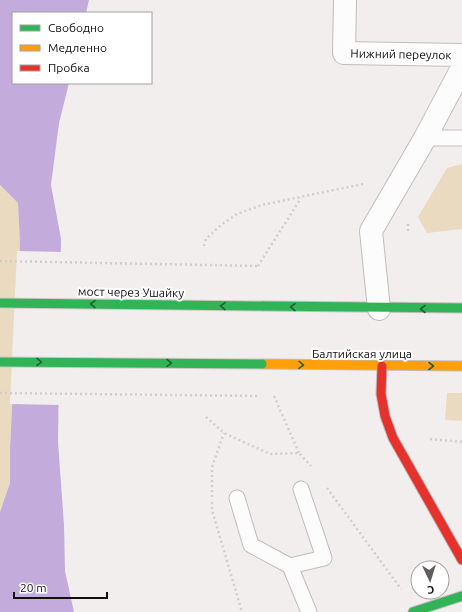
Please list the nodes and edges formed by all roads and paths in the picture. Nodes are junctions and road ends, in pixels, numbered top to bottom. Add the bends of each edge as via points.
1 (345, 0) edge
2 (462, 55) edge
3 (462, 68) edge
4 (425, 138) junction
5 (462, 138) edge
6 (363, 184) dead end
7 (301, 198) junction
8 (204, 246) dead end
9 (0, 261) edge
10 (0, 302) edge
11 (462, 308) edge
12 (379, 309) junction
13 (0, 362) edge
14 (382, 366) junction
15 (462, 366) edge
16 (0, 393) edge
17 (260, 396) dead end
18 (274, 396) dead end
19 (430, 439) dead end
20 (462, 442) edge
21 (299, 453) dead end
22 (301, 489) dead end
23 (237, 498) dead end
24 (462, 560) edge
25 (290, 566) junction
26 (462, 596) edge
27 (309, 612) edge
28 (413, 612) edge

1 - 2 street, Нижний переулок via 344,53
3 - 4 street
4 - 5 lane
4 - 12 street via 371,230
6 - 7 path
7 - 8 path via 262,205 237,214 221,225 206,240
7 - 9 path, bridge via 258,266
12 -> 10 main road, мост через Ушайку, bridge
11 -> 12 main road
13 -> 14 main road, Балтийская улица, bridge
14 -> 15 main road, Балтийская улица
14 - 24 main road via 381,394 392,438
16 - 17 path, bridge
18 - 21 path
19 - 20 path
22 - 25 lane via 324,558
23 - 25 lane via 251,545
25 - 27 lane
26 - 28 main road

